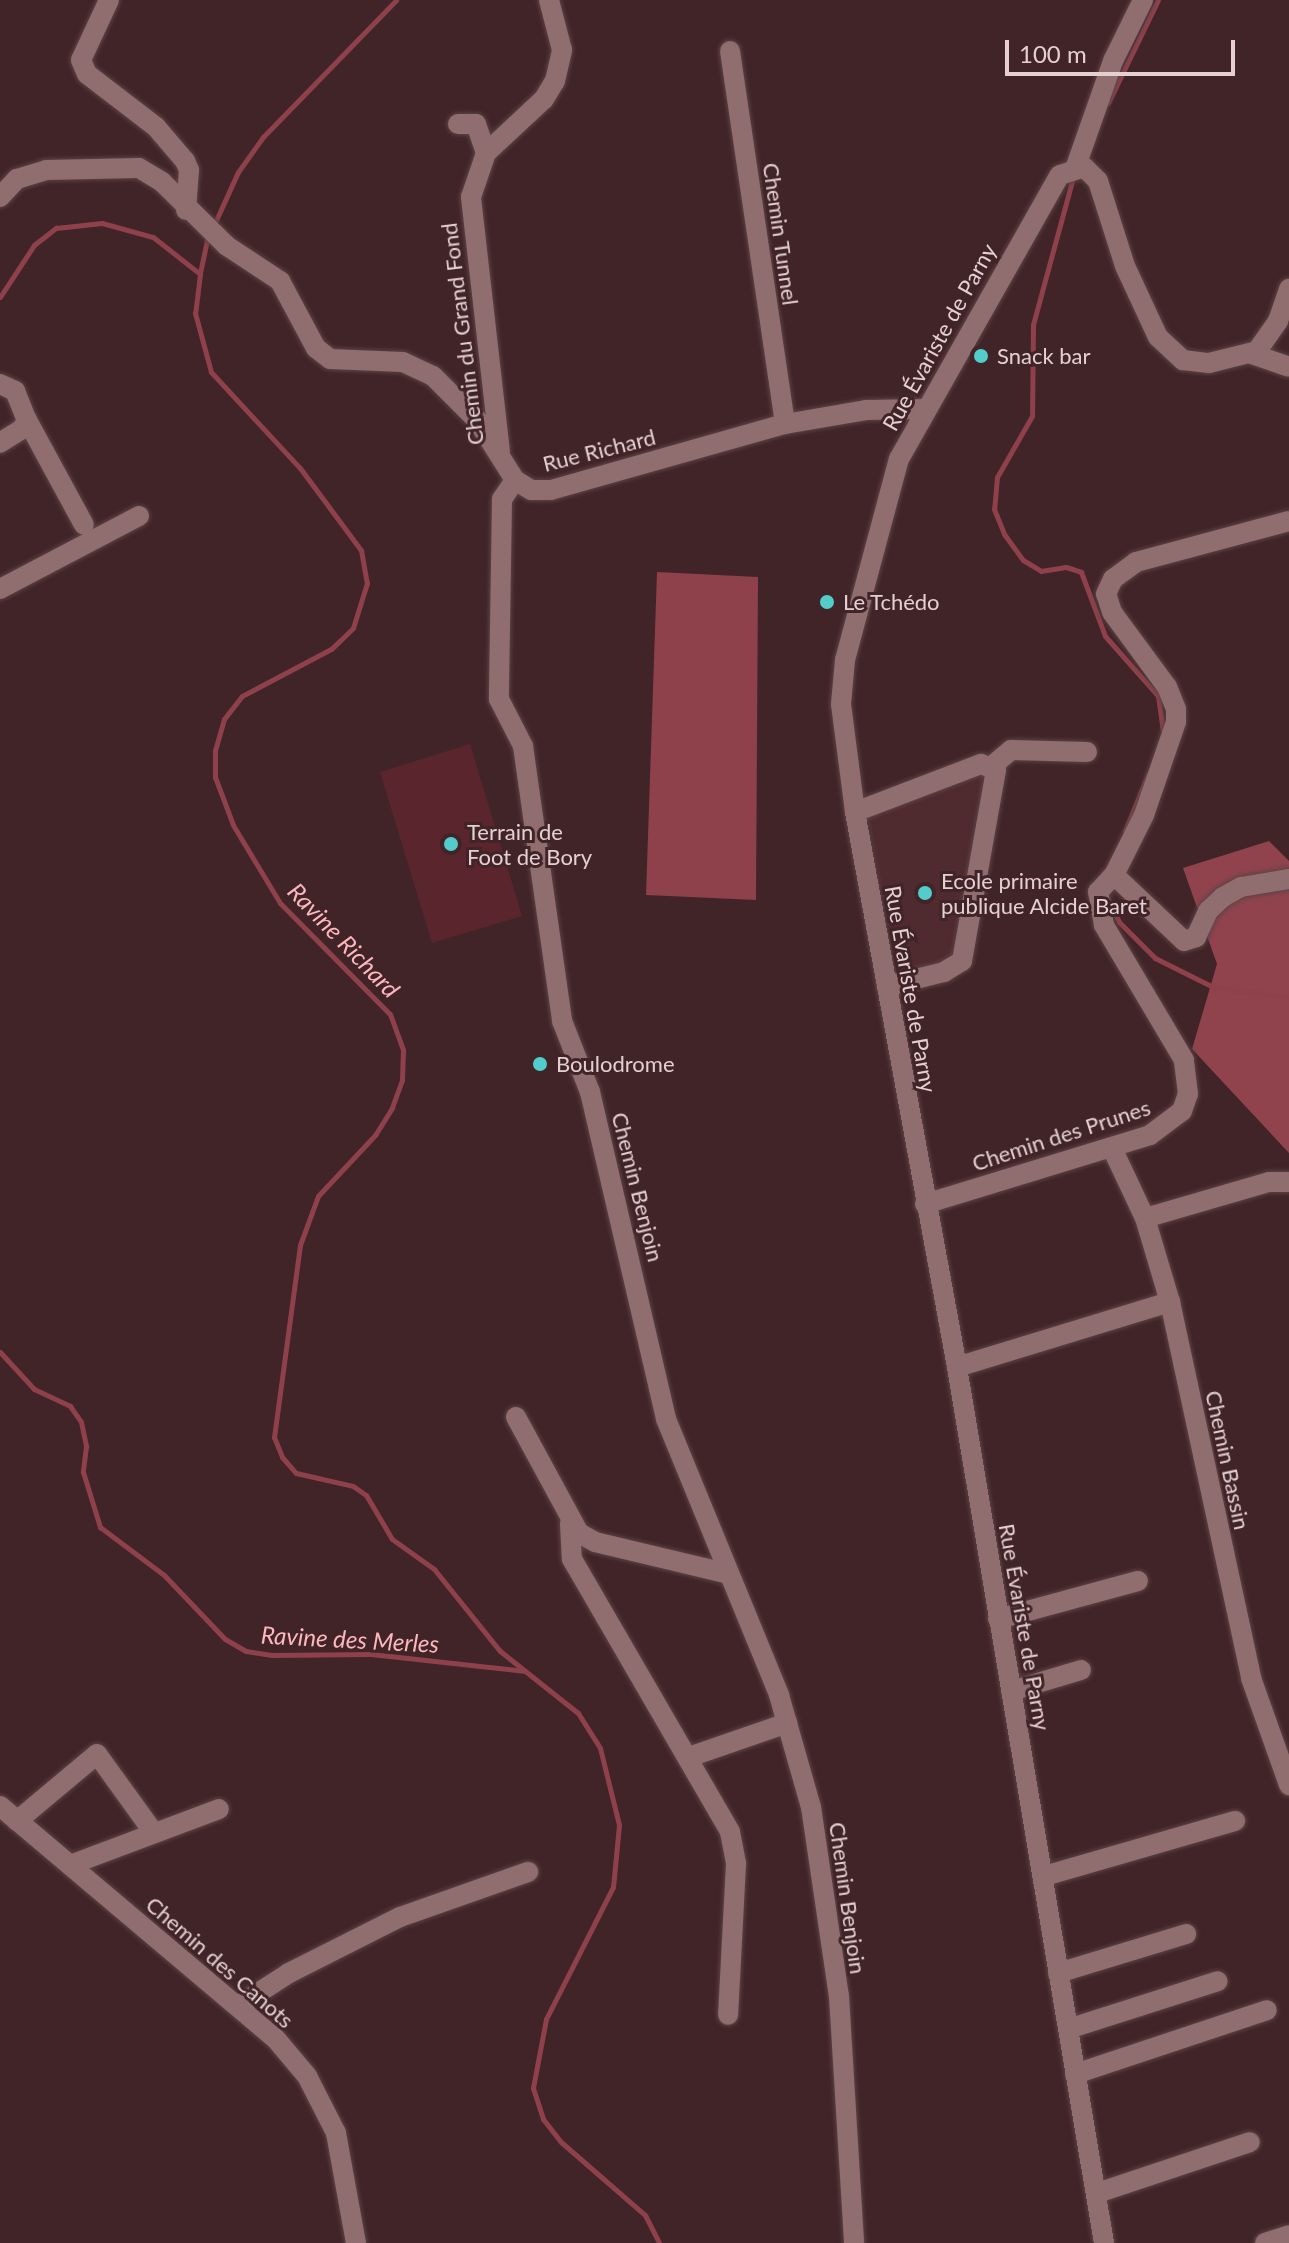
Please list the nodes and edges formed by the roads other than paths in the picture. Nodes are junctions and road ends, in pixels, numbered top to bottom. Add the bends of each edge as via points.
1 (109, 0) edge
2 (549, 0) edge
3 (1143, 0) edge
4 (730, 51) dead end
5 (458, 124) dead end
6 (486, 153) junction
7 (1076, 166) junction
8 (0, 197) edge
9 (191, 214) junction
10 (1289, 289) edge
11 (1252, 354) junction
12 (1289, 367) edge
13 (0, 384) edge
14 (926, 409) junction
15 (27, 420) junction
16 (785, 424) junction
17 (0, 443) edge
18 (500, 456) junction
19 (515, 480) junction
20 (139, 516) dead end
21 (1289, 521) edge
22 (84, 525) dead end
23 (0, 589) edge
24 (1087, 752) dead end
25 (992, 766) junction
26 (855, 812) junction
27 (1289, 879) edge
28 (1107, 883) junction
29 (887, 986) junction
30 (1112, 1148) junction
31 (1289, 1182) edge
32 (925, 1204) junction
33 (1145, 1218) junction
34 (1170, 1302) junction
35 (957, 1367) junction
36 (516, 1417) dead end
37 (570, 1524) junction
38 (729, 1574) junction
39 (1138, 1581) dead end
40 (998, 1619) junction
41 (1081, 1670) dead end
42 (1011, 1691) junction
43 (787, 1723) junction
44 (689, 1757) junction
45 (1289, 1785) edge
46 (0, 1806) edge
47 (219, 1809) dead end
48 (17, 1821) junction
49 (1235, 1821) dead end
50 (154, 1833) junction
51 (70, 1865) junction
52 (528, 1872) dead end
53 (1044, 1876) junction
54 (1186, 1934) dead end
55 (1058, 1973) junction
56 (1218, 1981) dead end
57 (238, 2006) junction
58 (1267, 2010) dead end
59 (728, 2015) dead end
60 (1068, 2029) junction
61 (1075, 2074) junction
62 (1250, 2142) dead end
63 (1097, 2193) junction
64 (356, 2243) edge
65 (854, 2243) edge
66 (1104, 2243) edge

1 - 9 street via 81,60 87,74 156,127 185,161
2 - 6 street, Chemin du Grand Fond via 562,50 555,81 544,99
3 - 7 street via 1113,61
4 - 16 street, Chemin Tunnel
5 - 6 street via 476,124
6 - 18 street, Chemin du Grand Fond via 471,197 471,222
7 - 11 street via 1091,171 1098,181 1125,266 1158,337 1170,350 1183,360 1209,363
7 - 14 street, Rue Évariste de Parny via 1049,187
8 - 9 street, Rue Richard via 17,179 46,170 139,168 162,182
9 - 18 street, Rue Richard via 280,281 316,348 330,359 420,368 457,396
10 - 11 street via 1268,339
11 - 12 street
13 - 15 street via 15,391
14 - 16 street, Rue Richard via 866,410
14 - 26 street, Rue Évariste de Parny via 899,459 881,511 845,660 841,704
15 - 17 street
15 - 22 street
16 - 19 street, Rue Richard via 551,490 531,490
18 - 19 street, Rue Richard
19 - 38 street, Chemin Benjoin via 502,499 497,684 523,746 562,1021 590,1092 666,1419
20 - 23 street
21 - 28 street via 1136,562 1108,587 1107,602 1167,687 1176,722 1144,815
24 - 25 street via 1011,750
25 - 26 street via 981,764
25 - 29 street via 997,777 962,961 944,972
26 - 29 street, Rue Évariste de Parny
27 - 28 street via 1241,887 1223,897 1208,911 1196,937 1184,941
28 - 30 street, Chemin des Prunes via 1104,925 1176,1045 1188,1077 1182,1111 1169,1125
29 - 32 street, Rue Évariste de Parny
30 - 32 street, Chemin des Prunes
30 - 33 street, Chemin Bassin
31 - 33 street via 1269,1182
32 - 35 street, Rue Évariste de Parny
33 - 34 street, Chemin Bassin
34 - 35 street
34 - 45 street, Chemin Bassin via 1251,1678
35 - 40 street, Rue Évariste de Parny
36 - 37 street
37 - 38 street via 595,1542
37 - 44 street via 572,1559
38 - 43 street, Chemin Benjoin
39 - 40 street
40 - 42 street, Rue Évariste de Parny
41 - 42 street
42 - 53 street, Rue Évariste de Parny
43 - 44 street
43 - 65 street, Chemin Benjoin via 811,1807 839,1996
44 - 59 street via 734,1848
46 - 48 street, Chemin des Canots
47 - 50 street
48 - 50 street via 97,1754
48 - 51 street, Chemin des Canots
49 - 53 street
50 - 51 street
51 - 57 street, Chemin des Canots
52 - 57 street via 400,1917 289,1973
53 - 55 street, Rue Évariste de Parny
54 - 55 street
55 - 60 street, Rue Évariste de Parny
56 - 60 street
57 - 64 street, Chemin des Canots via 275,2038 323,2104 336,2133
58 - 61 street
60 - 61 street, Rue Évariste de Parny
61 - 63 street, Rue Évariste de Parny
62 - 63 street
63 - 66 street, Rue Évariste de Parny

